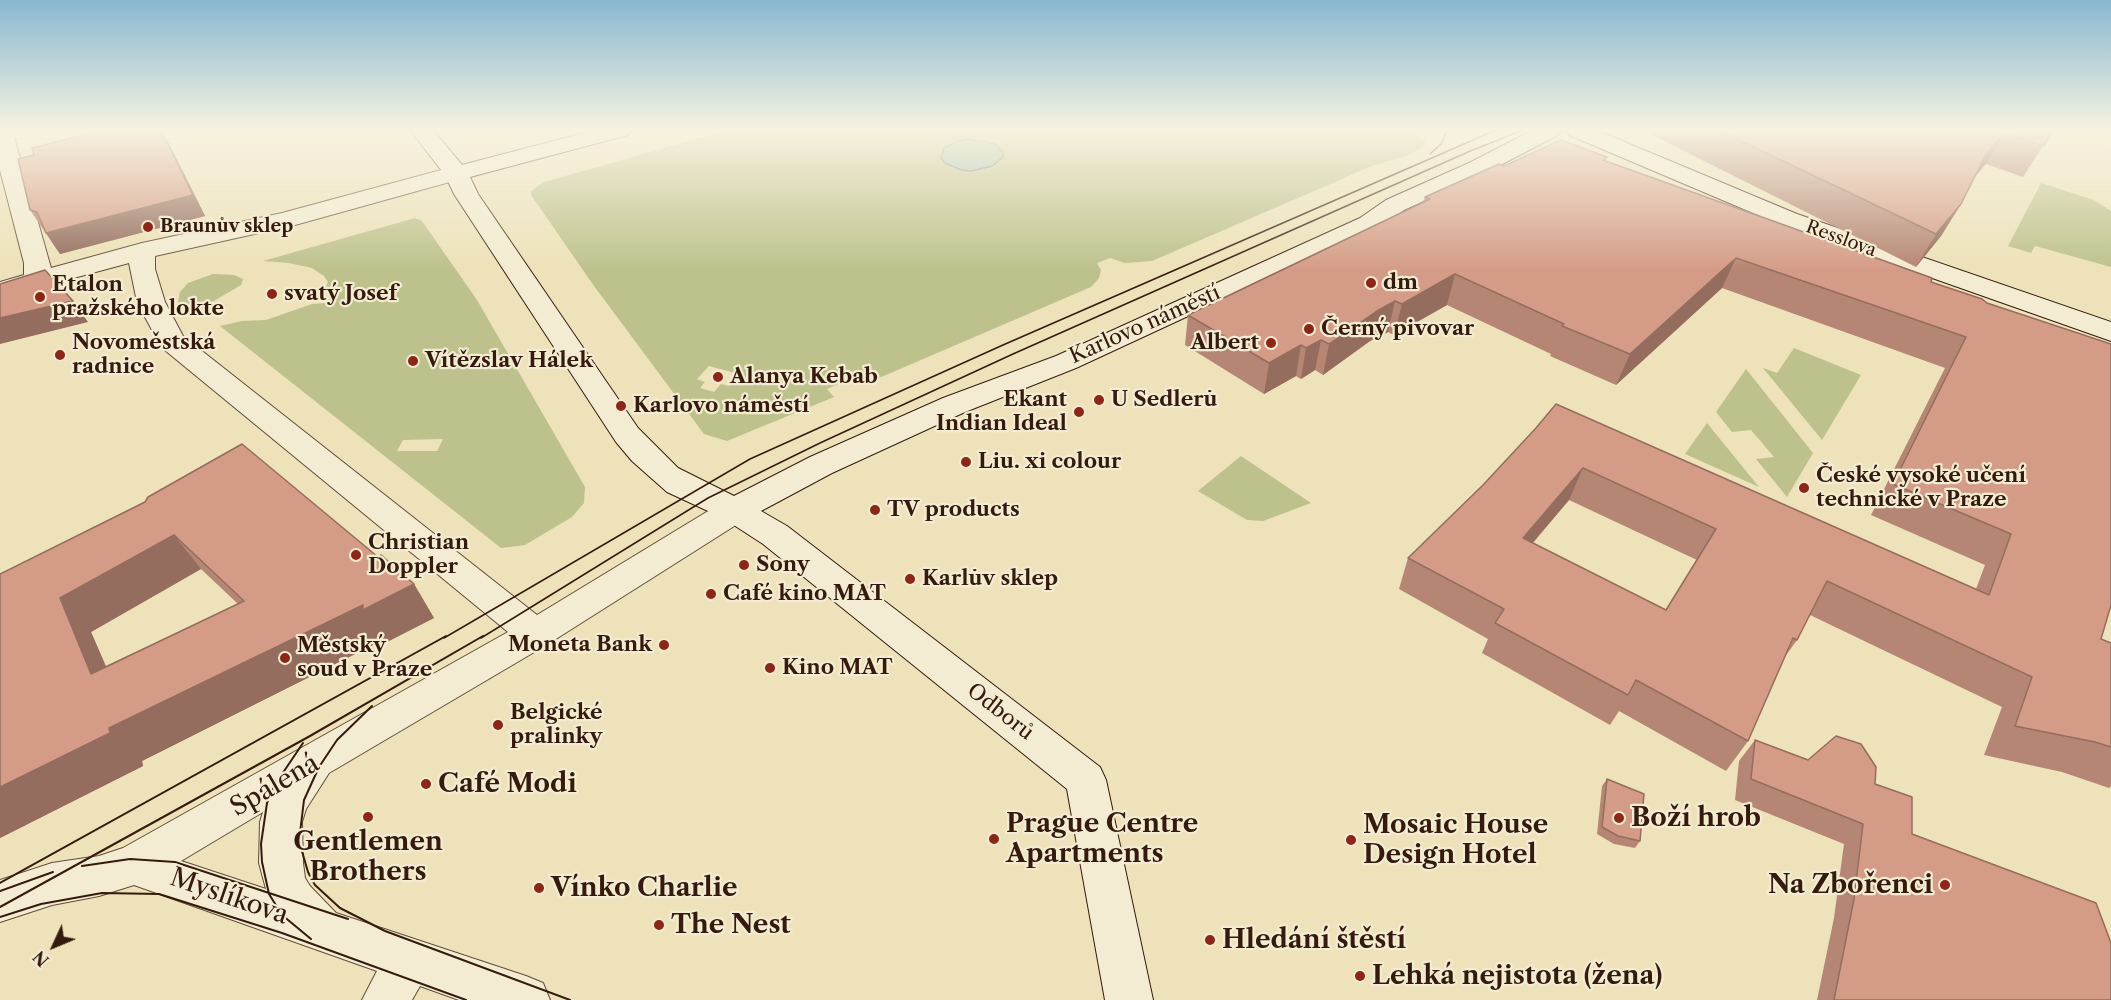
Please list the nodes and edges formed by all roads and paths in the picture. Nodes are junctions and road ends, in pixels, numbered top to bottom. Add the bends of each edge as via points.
1 (14, 177) edge
2 (443, 177) edge
3 (458, 177) edge
4 (1458, 177) edge
5 (1633, 177) edge
6 (1688, 177) edge
7 (142, 251) junction
8 (38, 279) junction
9 (0, 290) edge
10 (2111, 332) edge
11 (2111, 350) edge
12 (735, 510) junction
13 (535, 634) junction
14 (326, 756) junction
15 (134, 865) junction
16 (0, 901) edge
17 (323, 930) junction
18 (410, 959) junction
19 (386, 1000) edge
20 (526, 1000) edge
21 (1129, 1000) edge

1 - 8 street
2 - 7 street via 286,220
3 - 12 street via 627,435 667,476
4 - 12 street, Karlovo náměstí via 1395,205 1369,223 1066,362 954,405 821,465
5 - 11 street, Resslova via 1794,240
6 - 10 street, Resslova via 1788,219
7 - 8 street
7 - 13 street via 142,270 151,302 171,341
8 - 9 street
12 - 13 street, Karlovo náměstí
12 - 21 street, Odborů via 775,535 1086,780
13 - 14 street, Spálená
14 - 15 street, Spálená
14 - 17 street, Myslíkova via 292,792 281,822 280,842 284,881 294,901
15 - 16 street, Spálená
15 - 17 street, Myslíkova
17 - 18 street, Myslíkova
18 - 19 street
18 - 20 street, Myslíkova

